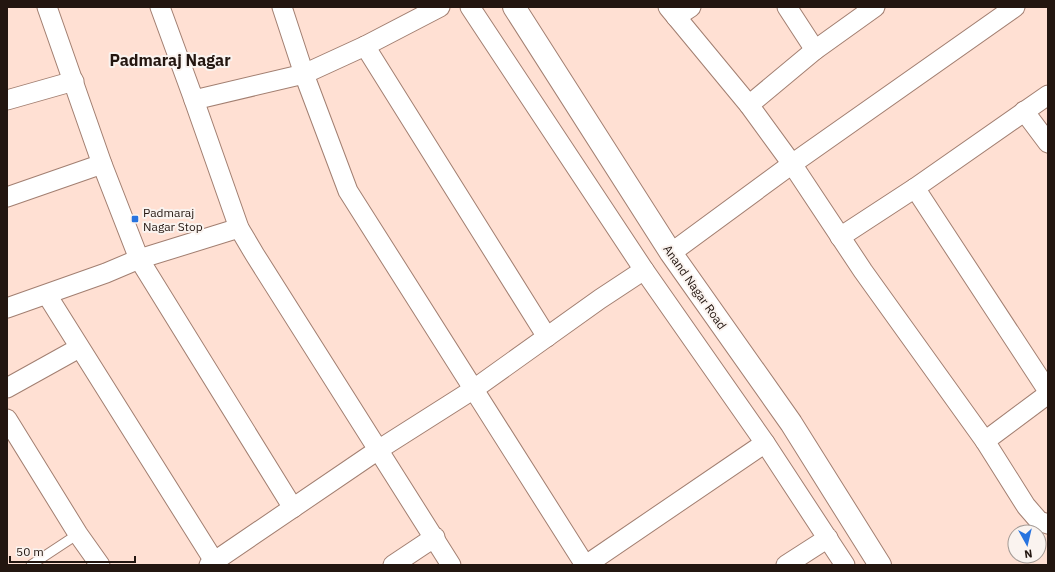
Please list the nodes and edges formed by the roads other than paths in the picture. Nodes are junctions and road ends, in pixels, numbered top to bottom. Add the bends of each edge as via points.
1 (47, 7) edge
2 (160, 7) edge
3 (282, 7) edge
4 (440, 7) edge
5 (470, 7) edge
6 (514, 7) edge
7 (786, 7) edge
8 (875, 7) edge
9 (1015, 7) edge
10 (678, 10) edge
11 (365, 46) junction
12 (815, 50) junction
13 (304, 74) junction
14 (74, 81) junction
15 (1048, 95) edge
16 (7, 100) edge
17 (194, 100) junction
18 (749, 104) junction
19 (1024, 111) junction
20 (1048, 143) edge
21 (102, 164) junction
22 (792, 164) junction
23 (915, 188) junction
24 (7, 197) edge
25 (239, 228) junction
26 (840, 237) junction
27 (671, 253) junction
28 (138, 260) junction
29 (644, 270) junction
30 (46, 295) junction
31 (7, 308) edge
32 (547, 336) junction
33 (79, 348) junction
34 (7, 388) edge
35 (474, 389) junction
36 (1048, 393) edge
37 (7, 419) edge
38 (985, 441) junction
39 (765, 443) junction
40 (378, 450) junction
41 (293, 508) junction
42 (1048, 524) edge
43 (78, 534) junction
44 (435, 537) junction
45 (828, 538) junction
46 (212, 563) edge
47 (31, 565) edge
48 (100, 565) edge
49 (393, 565) edge
50 (451, 565) edge
51 (585, 565) edge
52 (786, 565) edge
53 (845, 565) edge
54 (880, 565) edge

1 - 14 street
2 - 17 street
3 - 13 street
4 - 11 street
5 - 29 street
6 - 27 street, Anand Nagar Road
7 - 12 street
8 - 12 street
9 - 22 street
10 - 18 street
11 - 13 street
11 - 32 street
12 - 18 street
13 - 17 street
13 - 35 street via 348,191
14 - 16 street
14 - 21 street
15 - 19 street
17 - 25 street
18 - 22 street
19 - 20 street
19 - 23 street
21 - 24 street
21 - 28 street
22 - 26 street
22 - 27 street
23 - 26 street
23 - 36 street
25 - 28 street
25 - 40 street
26 - 38 street
27 - 54 street, Anand Nagar Road via 791,423
28 - 30 street
28 - 41 street
29 - 32 street
29 - 39 street
30 - 31 street
30 - 33 street
32 - 35 street
33 - 34 street
33 - 46 street
35 - 40 street
35 - 51 street
36 - 38 street
37 - 43 street
38 - 42 street via 1026,506 1039,521
39 - 45 street
39 - 51 street
40 - 41 street
40 - 44 street
41 - 46 street
43 - 47 lane
43 - 48 street
44 - 49 street
44 - 50 street
45 - 52 street
45 - 53 street

